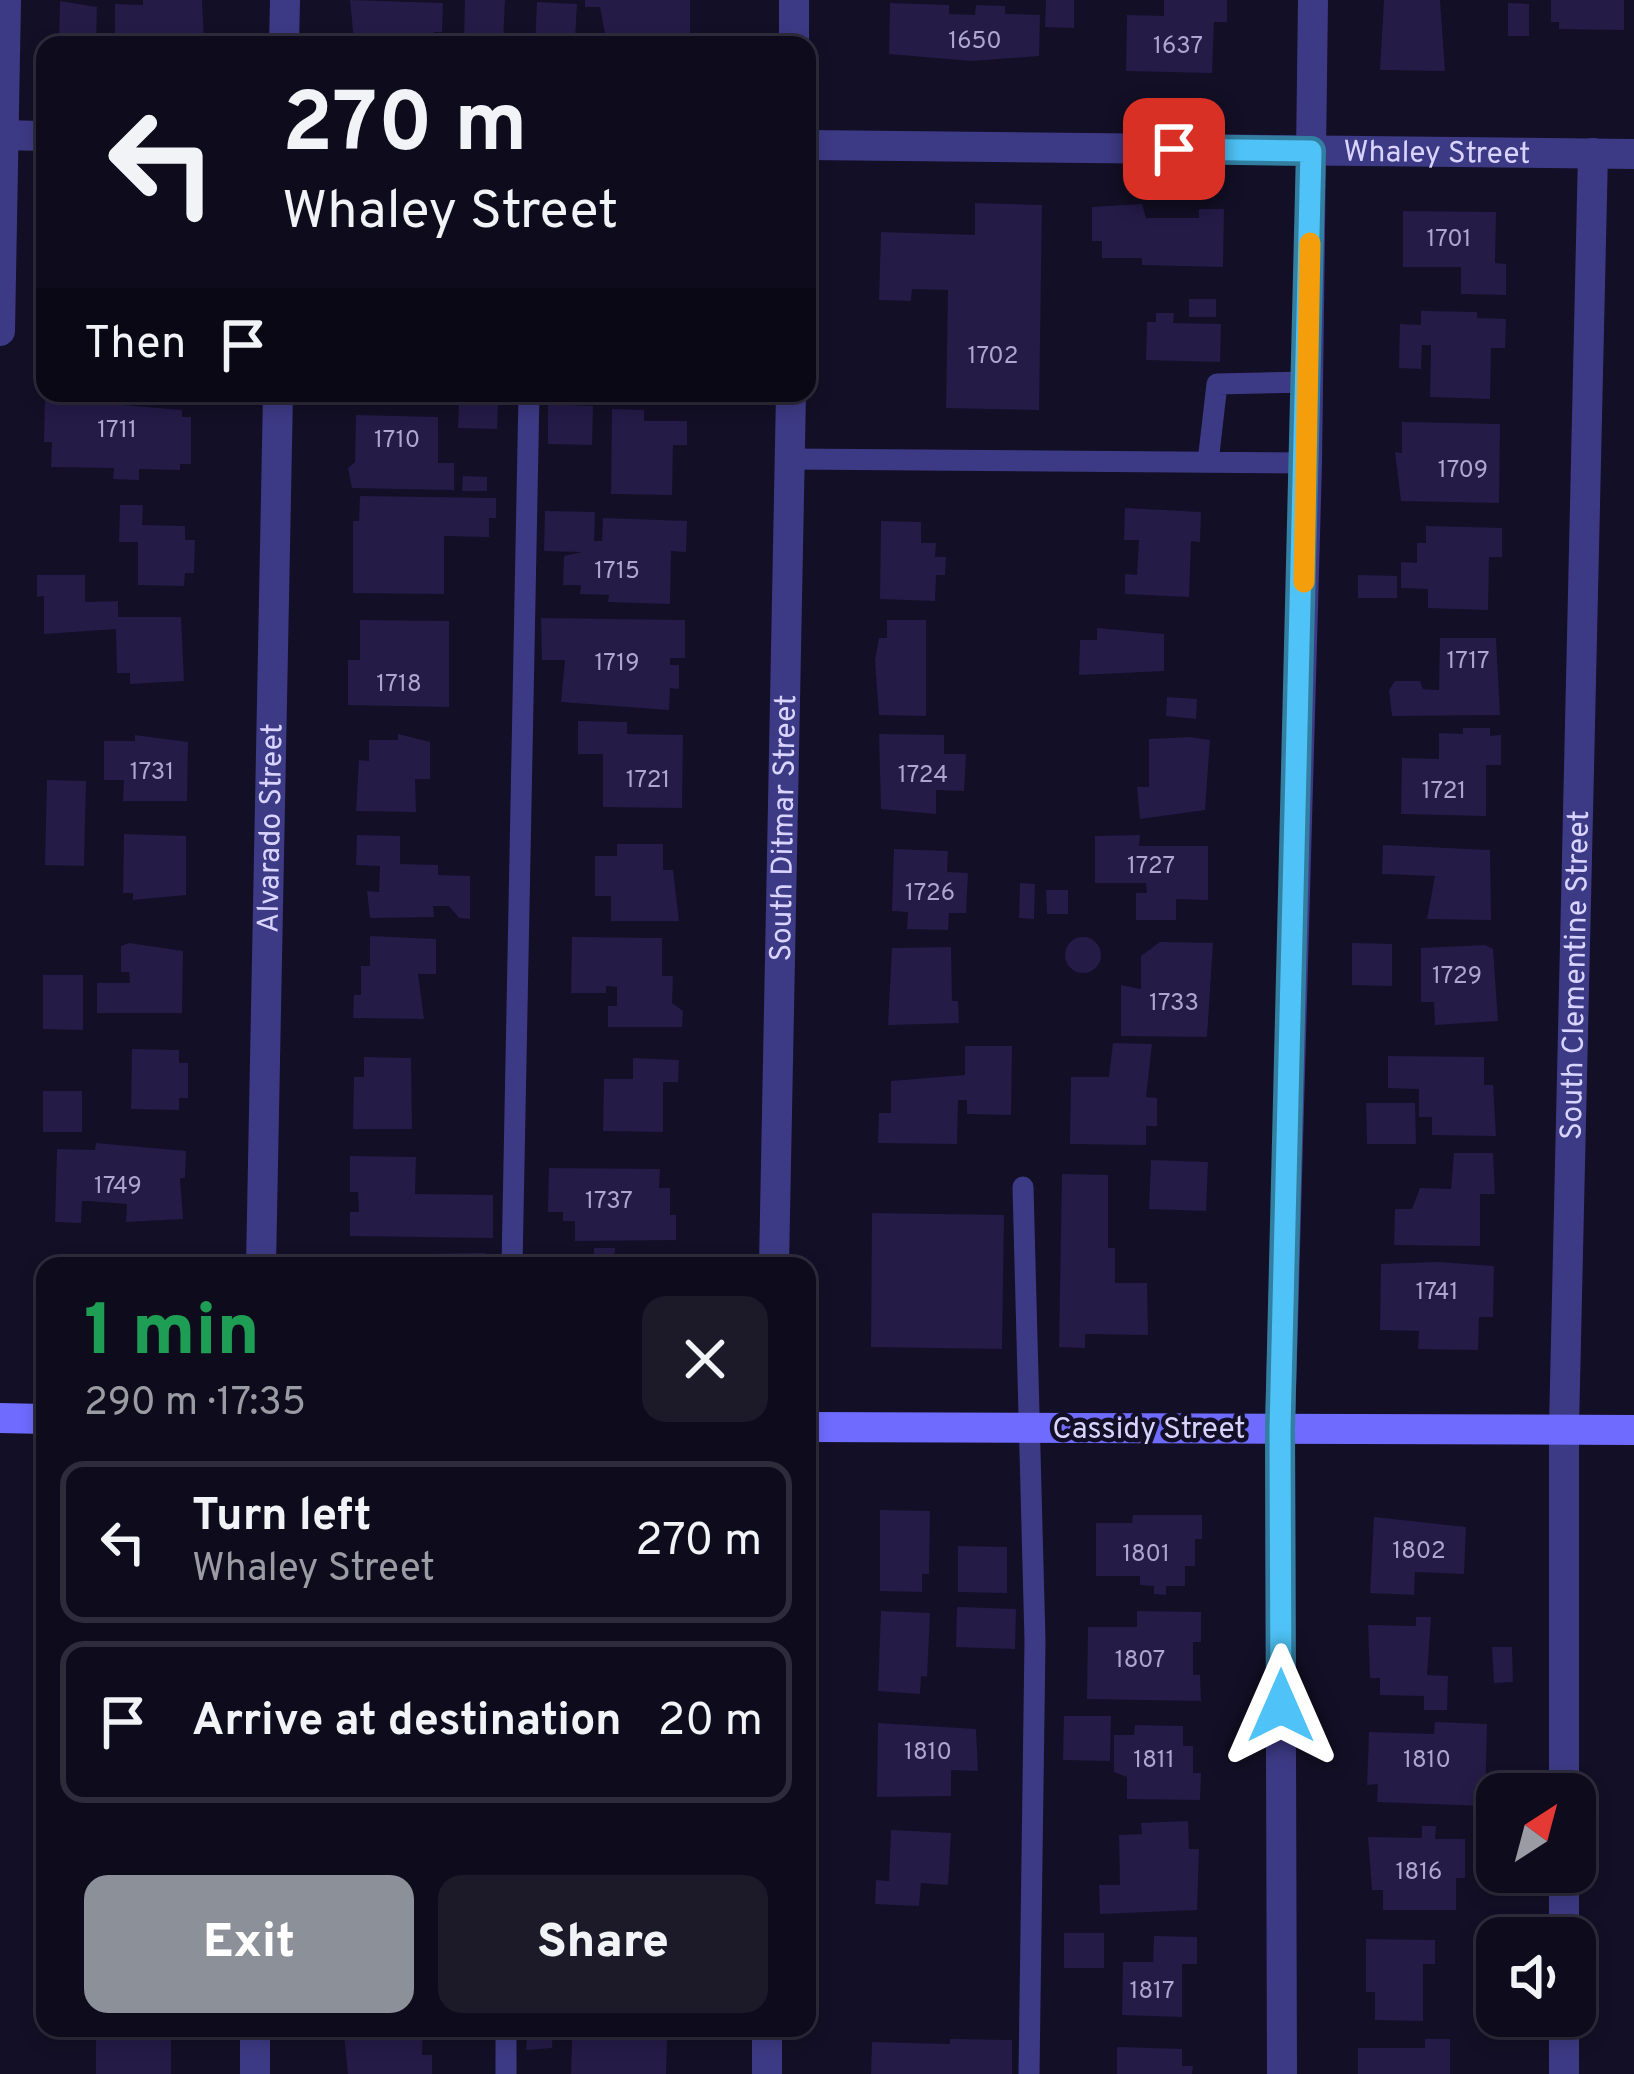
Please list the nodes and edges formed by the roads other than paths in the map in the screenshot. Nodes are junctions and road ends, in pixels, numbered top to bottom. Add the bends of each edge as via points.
1 (6, 0) edge
2 (285, 0) edge
3 (794, 0) edge
4 (1313, 0) edge
5 (284, 36) edge
6 (794, 36) edge
7 (2, 135) edge
8 (36, 136) edge
9 (816, 145) edge
10 (1311, 151) junction
11 (1593, 154) junction
12 (1634, 154) edge
13 (0, 331) edge
14 (1308, 382) junction
15 (278, 402) edge
16 (529, 402) edge
17 (791, 402) edge
18 (791, 459) junction
19 (1208, 462) junction
20 (1307, 463) junction
21 (1023, 1187) dead end
22 (261, 1257) edge
23 (512, 1257) edge
24 (774, 1257) edge
25 (0, 1418) edge
26 (36, 1419) edge
27 (816, 1427) edge
28 (1030, 1427) junction
29 (1564, 1428) junction
30 (1280, 1429) junction
31 (1634, 1430) edge
32 (1564, 1773) edge
33 (255, 2037) edge
34 (506, 2037) edge
35 (767, 2037) edge
36 (1564, 2037) edge
37 (255, 2074) edge
38 (506, 2074) edge
39 (767, 2074) edge
40 (1029, 2074) edge
41 (1282, 2074) edge
42 (1564, 2074) edge

1 - 7 street
2 - 5 street
3 - 6 street
4 - 10 street
7 - 8 street
7 - 13 street
9 - 10 street, Whaley Street
10 - 11 street, Whaley Street
10 - 14 street
11 - 12 street, Whaley Street
11 - 29 street, South Clementine Street
14 - 19 lane via 1216,384
14 - 20 street
15 - 22 street, Alvarado Street
16 - 23 lane
17 - 18 street, South Ditmar Street
18 - 19 lane
18 - 24 street, South Ditmar Street
19 - 20 lane
20 - 30 street
21 - 28 lane
25 - 26 main road
27 - 28 main road, Cassidy Street
28 - 30 main road, Cassidy Street
28 - 40 lane
29 - 30 main road, Cassidy Street
29 - 31 main road, Cassidy Street
29 - 32 street, South Clementine Street
30 - 41 street
33 - 37 street
34 - 38 lane
35 - 39 street
36 - 42 street

